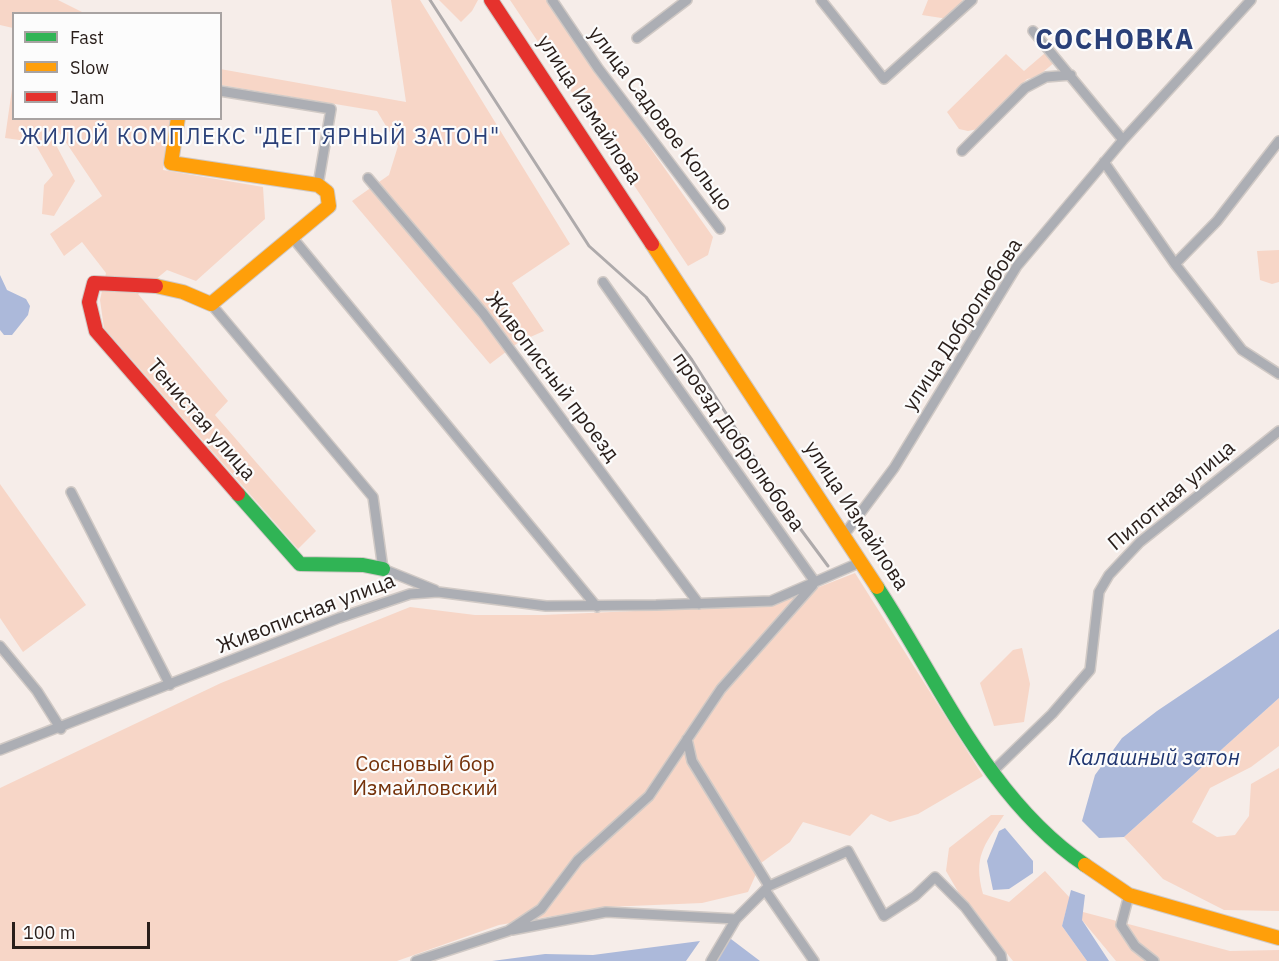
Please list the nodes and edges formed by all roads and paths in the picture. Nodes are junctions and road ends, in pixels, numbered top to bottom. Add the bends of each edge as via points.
1 (491, 0) edge
2 (552, 0) edge
3 (687, 0) edge
4 (821, 0) edge
5 (972, 0) edge
6 (1251, 0) edge
7 (1033, 31) dead end
8 (637, 39) dead end
9 (1071, 75) junction
10 (222, 91) edge
11 (178, 120) edge
12 (1123, 140) junction
13 (1279, 141) edge
14 (962, 151) dead end
15 (1104, 162) junction
16 (368, 178) dead end
17 (318, 185) junction
18 (720, 229) dead end
19 (292, 237) junction
20 (1175, 264) junction
21 (603, 282) dead end
22 (211, 304) junction
23 (1279, 374) edge
24 (1279, 431) edge
25 (70, 492) dead end
26 (844, 535) junction
27 (861, 562) junction
28 (383, 569) junction
29 (815, 582) junction
30 (438, 592) junction
31 (699, 604) junction
32 (597, 607) junction
33 (0, 646) edge
34 (170, 685) junction
35 (60, 729) junction
36 (687, 739) junction
37 (0, 750) edge
38 (991, 773) junction
39 (767, 888) junction
40 (1129, 896) junction
41 (736, 919) junction
42 (508, 931) junction
43 (1279, 938) edge
44 (416, 961) edge
45 (711, 961) edge
46 (814, 961) edge
47 (1002, 961) edge
48 (1154, 961) edge

1 - 26 main road, улица Измайлова
2 - 18 street, улица Садовое Кольцо via 598,68
3 - 8 street
4 - 5 street via 884,79
6 - 12 street, улица Добролюбова
7 - 9 street
9 - 12 street
9 - 14 street via 1046,77 1025,88
10 - 17 street via 331,109
11 - 17 main road via 171,163
12 - 15 street, улица Добролюбова
13 - 20 street via 1217,221
15 - 20 street
15 - 26 street, улица Добролюбова via 1017,266 894,468
16 - 31 street, Живописный проезд via 483,313
17 - 19 main road via 327,192 328,206
19 - 22 main road
19 - 32 street
20 - 23 street via 1242,350
21 - 29 street, проезд Добролюбова
22 - 28 street via 373,497
22 - 28 main road, Тенистая улица via 166,287 116,282 94,284 88,302 96,331 300,564
24 - 38 street, Пилотная улица via 1140,542 1109,574 1100,592 1090,670 1052,714
25 - 34 street
26 - 27 main road, улица Измайлова
27 - 29 street
27 - 38 main road, улица Измайлова
28 - 30 street, Тенистая улица
29 - 31 street, Живописная улица via 771,601
29 - 36 street via 721,689
30 - 32 street, Живописная улица via 546,606
30 - 34 street, Живописная улица via 410,594 339,618
31 - 32 street, Живописная улица
33 - 35 street via 38,691
34 - 35 street, Живописная улица
35 - 37 street, Живописная улица
36 - 39 street via 692,761
36 - 42 street via 649,796 578,860 541,909
38 - 40 main road, улица Измайлова via 1057,846
39 - 41 street
39 - 46 street
39 - 47 street via 848,851 884,916 935,877 965,907
40 - 43 main road, улица Измайлова
40 - 48 street via 1121,925 1134,946
41 - 42 street via 606,912
41 - 45 street
42 - 44 street

